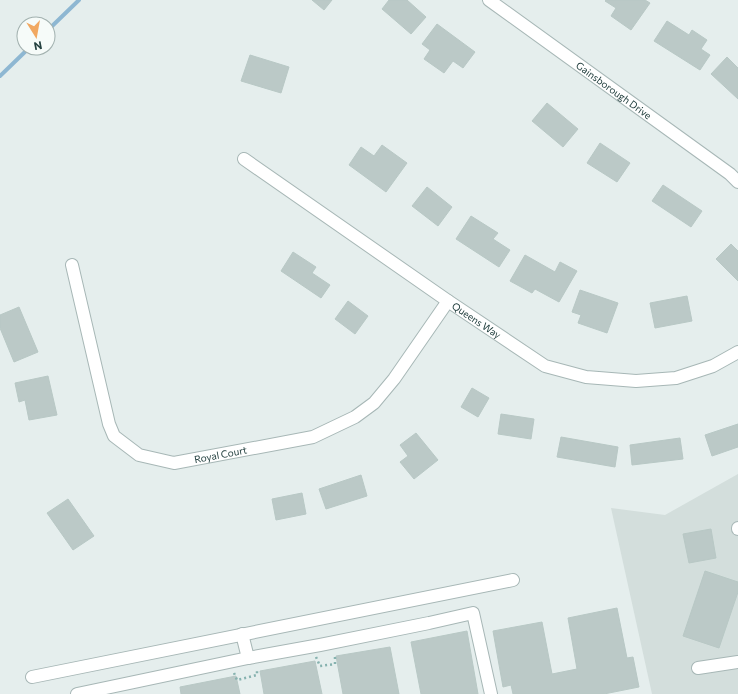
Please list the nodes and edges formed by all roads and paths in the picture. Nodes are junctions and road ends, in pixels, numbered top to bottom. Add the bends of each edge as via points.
1 (489, 0) edge
2 (244, 159) dead end
3 (738, 182) edge
4 (72, 265) dead end
5 (448, 301) junction
6 (738, 352) edge
7 (513, 580) dead end
8 (242, 634) junction
9 (335, 648) dead end
10 (313, 653) dead end
11 (248, 658) junction
12 (738, 662) edge
13 (698, 668) dead end
14 (32, 677) dead end
15 (77, 694) edge
16 (491, 694) edge

1 - 3 street, Gainsborough Drive
2 - 5 street, Queens Way
4 - 5 street, Royal Court via 114,436 138,455 174,463 313,437 355,417 374,403 394,379
5 - 6 street, Queens Way via 545,366 586,377 636,381 676,378 713,366
7 - 8 street
8 - 11 street
8 - 14 street
9 - 10 path via 335,664 320,666
11 - 15 street
11 - 16 street via 429,624 473,613
12 - 13 street

